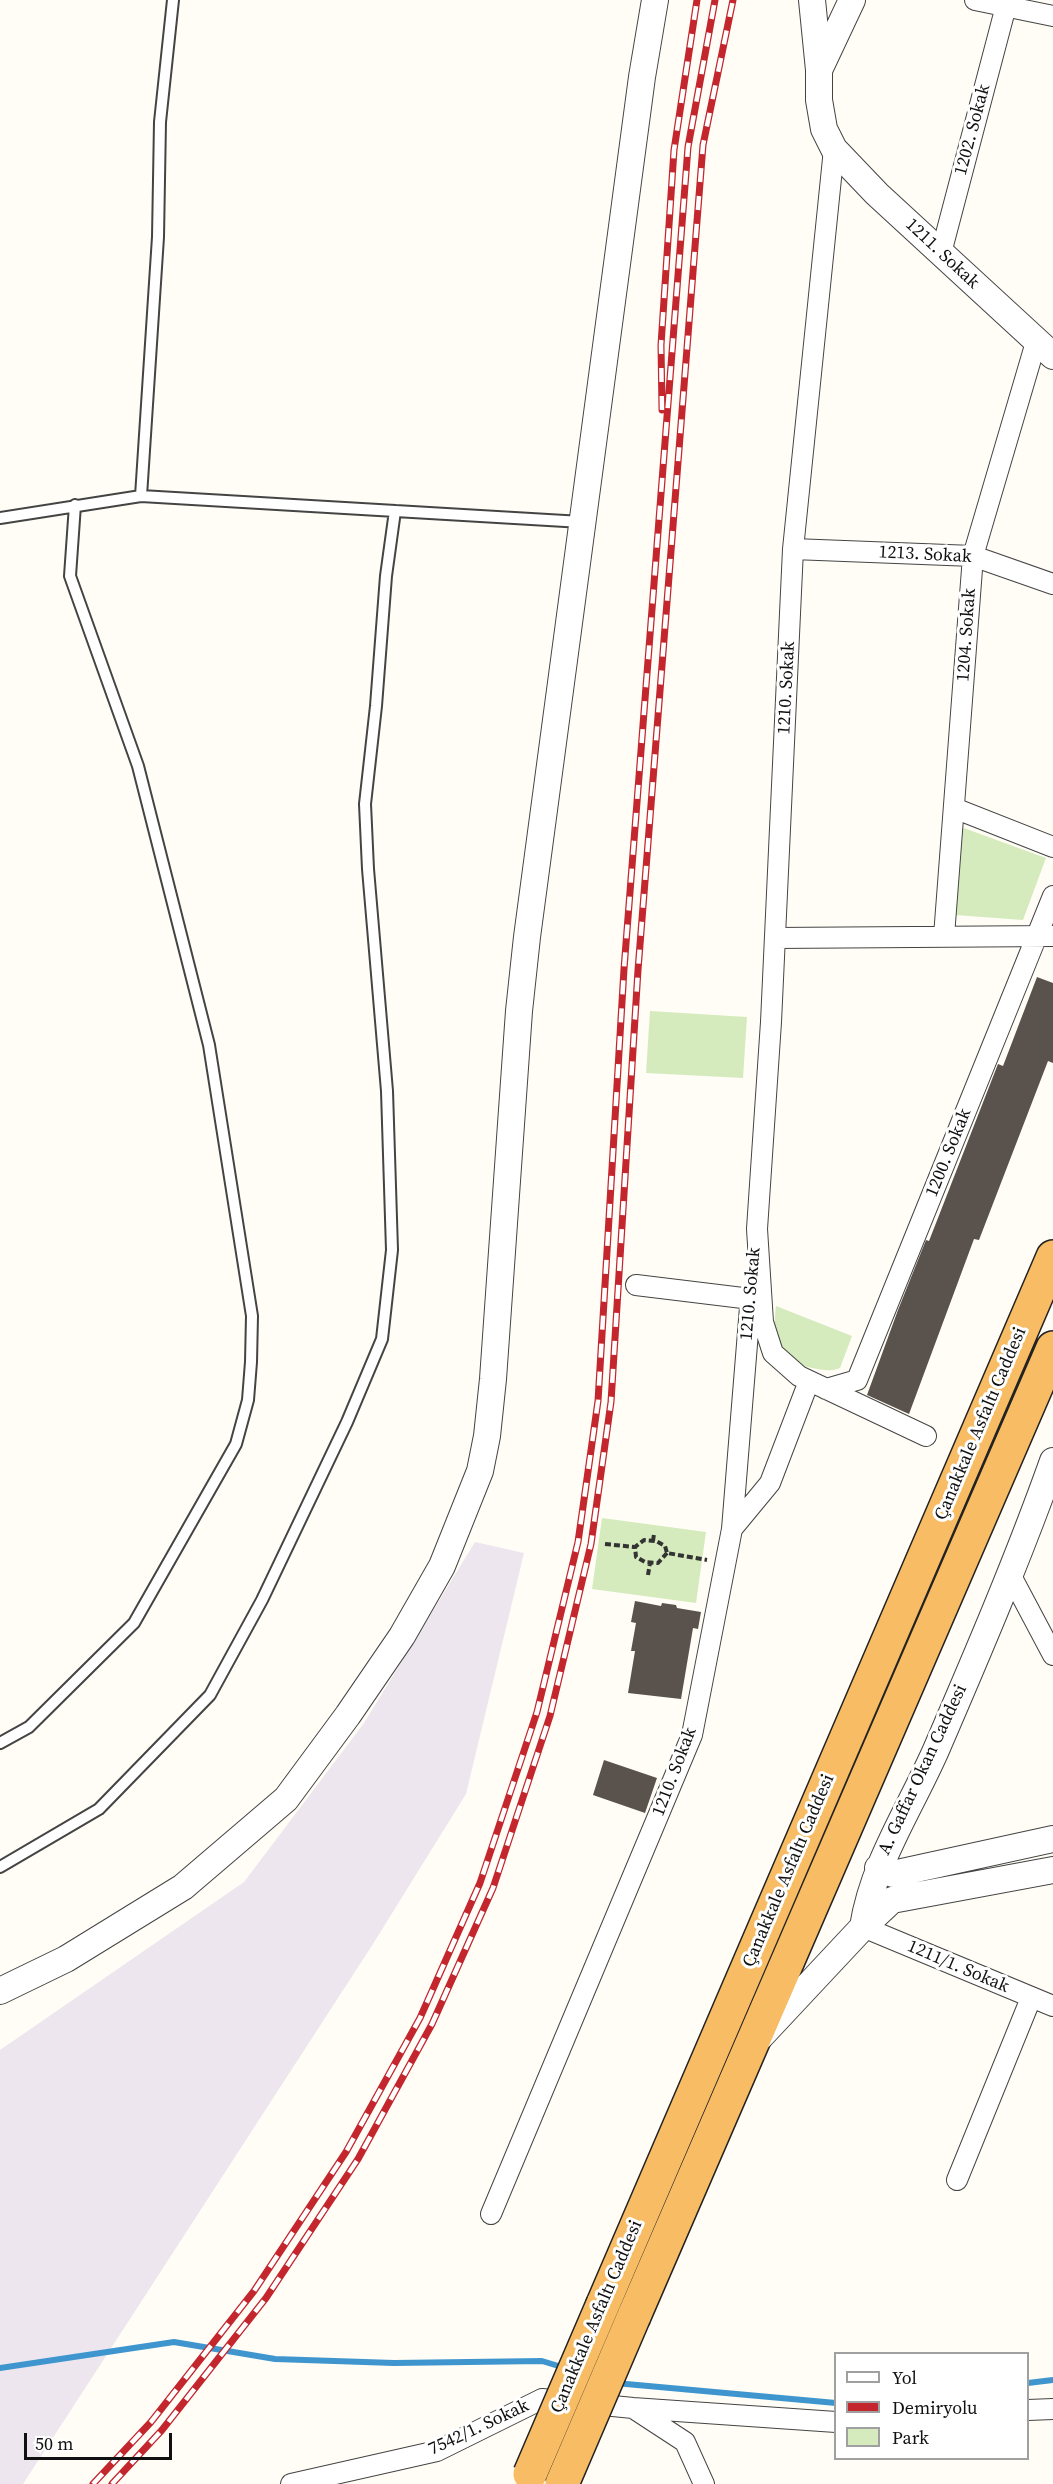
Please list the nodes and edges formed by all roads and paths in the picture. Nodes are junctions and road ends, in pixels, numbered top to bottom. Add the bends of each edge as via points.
1 (173, 0) edge
2 (655, 0) edge
3 (837, 0) edge
4 (852, 0) edge
5 (975, 0) edge
6 (815, 5) edge
7 (1006, 6) junction
8 (1053, 16) edge
9 (839, 25) junction
10 (819, 70) junction
11 (834, 149) junction
12 (941, 253) junction
13 (1044, 349) edge
14 (141, 496) junction
15 (75, 506) junction
16 (395, 511) junction
17 (0, 518) edge
18 (582, 522) junction
19 (793, 549) junction
20 (973, 556) junction
21 (1053, 584) edge
22 (954, 808) junction
23 (1053, 847) edge
24 (1053, 896) edge
25 (1045, 935) edge
26 (944, 936) junction
27 (775, 938) junction
28 (757, 1229) junction
29 (1053, 1257) edge
30 (636, 1285) dead end
31 (751, 1299) junction
32 (1053, 1348) edge
33 (818, 1385) junction
34 (926, 1436) dead end
35 (1053, 1461) edge
36 (732, 1529) junction
37 (654, 1534) dead end
38 (653, 1540) junction
39 (605, 1544) dead end
40 (635, 1547) junction
41 (667, 1553) junction
42 (650, 1563) junction
43 (725, 1563) junction
44 (1010, 1574) junction
45 (648, 1575) dead end
46 (1053, 1655) edge
47 (0, 1743) edge
48 (1053, 1839) edge
49 (1026, 1845) junction
50 (0, 1867) edge
51 (886, 1871) junction
52 (1050, 1872) edge
53 (892, 1900) junction
54 (863, 1927) junction
55 (0, 1991) edge
56 (1031, 1998) junction
57 (1053, 2006) edge
58 (750, 2048) junction
59 (957, 2180) dead end
60 (491, 2214) dead end
61 (633, 2408) junction
62 (1053, 2409) edge
63 (1029, 2410) edge
64 (834, 2422) edge
65 (528, 2479) edge
66 (291, 2484) edge
67 (562, 2484) edge
68 (704, 2484) edge

1 - 14 lane via 160,122 158,237
2 - 18 street
3 - 9 street
4 - 9 street
5 - 7 street
6 - 10 street
7 - 8 street
7 - 12 street, 1202. Sokak
9 - 10 street
10 - 11 street via 821,115
11 - 12 street, 1211. Sokak
11 - 19 street, 1210. Sokak
12 - 13 street, 1211. Sokak
13 - 20 street, 1204. Sokak
14 - 15 lane
14 - 16 lane
15 - 17 lane
15 - 47 lane via 70,576 138,766 209,1045 252,1316 251,1362 248,1400 236,1444 134,1623 28,1727
16 - 18 lane
16 - 50 lane via 365,804 387,1091 392,1250 382,1339 267,1590 210,1695 99,1809
18 - 55 street via 520,1000 487,1436 469,1499 442,1566 402,1636 286,1799 183,1887 66,1959
19 - 20 street, 1213. Sokak
19 - 27 street, 1210. Sokak
20 - 21 street, 1213. Sokak
20 - 22 street, 1204. Sokak
22 - 23 street
22 - 26 street, 1204. Sokak
24 - 25 street, 1200. Sokak
25 - 26 street
25 - 33 street, 1200. Sokak via 857,1380
26 - 27 street
27 - 28 street, 1210. Sokak
28 - 31 street, 1210. Sokak
28 - 33 street, 1210. Sokak via 763,1322 773,1353 799,1376
29 - 65 highway, Çanakkale Asfaltı Caddesi, bridge
30 - 31 street
31 - 36 street, 1210. Sokak
32 - 58 highway, Çanakkale Asfaltı Caddesi
33 - 34 street, 1210. Sokak
33 - 36 street via 770,1483
35 - 44 street, A. Gaffar Okan Caddesi
36 - 43 street, 1210. Sokak
37 - 38 path
38 - 40 path via 644,1540
38 - 41 path via 665,1546
39 - 40 path
40 - 42 path via 636,1557
41 - 42 path via 658,1563
41 - 43 path
42 - 45 path
43 - 60 street, 1210. Sokak via 692,1735
44 - 46 street
44 - 51 street, A. Gaffar Okan Caddesi
48 - 49 street
49 - 51 street
49 - 52 street
51 - 53 street
51 - 54 street, A. Gaffar Okan Caddesi via 867,1901
52 - 53 street
53 - 54 street
54 - 56 street, 1211/1. Sokak
54 - 58 street
56 - 57 street, 1211/1. Sokak
56 - 59 street
58 - 67 highway, Çanakkale Asfaltı Caddesi, bridge
61 - 64 street
61 - 66 street, 7542/1. Sokak via 542,2399 436,2451
61 - 68 street, 7542/1. Sokak via 685,2442
62 - 63 street

